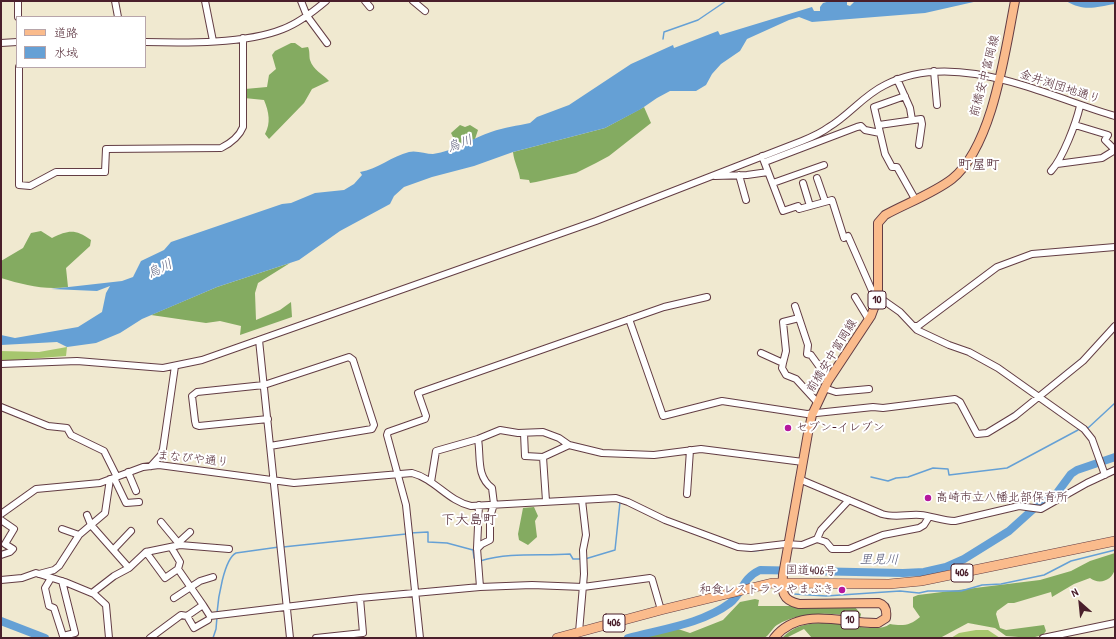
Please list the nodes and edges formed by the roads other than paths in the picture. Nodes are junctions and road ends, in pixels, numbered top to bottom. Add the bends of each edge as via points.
1 (18, 1) edge
2 (115, 1) edge
3 (205, 1) edge
4 (301, 1) edge
5 (326, 1) edge
6 (365, 1) edge
7 (413, 1) edge
8 (1016, 1) edge
9 (370, 7) dead end
10 (425, 11) dead end
11 (18, 16) edge
12 (118, 16) edge
13 (307, 16) junction
14 (243, 38) junction
15 (213, 41) junction
16 (16, 42) edge
17 (146, 42) edge
18 (1, 43) edge
19 (326, 43) dead end
20 (19, 68) edge
21 (934, 71) junction
22 (999, 75) junction
23 (897, 79) junction
24 (905, 96) junction
25 (937, 105) dead end
26 (1080, 106) junction
27 (1115, 116) edge
28 (912, 120) junction
29 (879, 125) junction
30 (1075, 125) junction
31 (880, 133) junction
32 (919, 146) dead end
33 (1115, 150) edge
34 (762, 156) junction
35 (765, 162) junction
36 (1057, 164) junction
37 (824, 165) dead end
38 (1051, 170) dead end
39 (768, 172) junction
40 (739, 175) junction
41 (711, 176) junction
42 (817, 178) dead end
43 (773, 183) junction
44 (802, 183) dead end
45 (915, 199) junction
46 (746, 200) dead end
47 (825, 201) junction
48 (810, 206) junction
49 (1115, 247) edge
50 (707, 297) dead end
51 (855, 297) dead end
52 (878, 297) junction
53 (795, 306) dead end
54 (799, 318) junction
55 (629, 320) junction
56 (869, 320) junction
57 (915, 326) junction
58 (1115, 326) edge
59 (259, 340) junction
60 (761, 353) dead end
61 (783, 363) junction
62 (1, 364) edge
63 (175, 366) junction
64 (829, 380) junction
65 (264, 386) junction
66 (824, 388) junction
67 (869, 389) dead end
68 (1039, 396) junction
69 (817, 402) junction
70 (1, 407) edge
71 (812, 415) junction
72 (268, 419) junction
73 (524, 433) junction
74 (478, 440) junction
75 (569, 445) junction
76 (270, 446) junction
77 (690, 450) junction
78 (543, 457) junction
79 (803, 462) junction
80 (151, 466) junction
81 (1115, 470) edge
82 (128, 472) junction
83 (398, 474) junction
84 (1105, 475) junction
85 (114, 478) junction
86 (799, 478) junction
87 (273, 481) junction
88 (432, 482) junction
89 (136, 490) dead end
90 (687, 494) dead end
91 (582, 500) junction
92 (849, 500) junction
93 (139, 502) dead end
94 (546, 502) junction
95 (494, 504) junction
96 (479, 505) junction
97 (1, 514) edge
98 (87, 515) dead end
99 (929, 517) junction
100 (1, 520) edge
101 (161, 522) dead end
102 (91, 525) junction
103 (62, 530) dead end
104 (131, 532) dead end
105 (190, 532) dead end
106 (79, 536) junction
107 (817, 539) junction
108 (1115, 541) edge
109 (179, 544) junction
110 (788, 544) junction
111 (171, 547) junction
112 (229, 549) dead end
113 (113, 550) junction
114 (477, 550) junction
115 (146, 552) junction
116 (1, 555) edge
117 (129, 568) junction
118 (178, 569) junction
119 (39, 574) junction
120 (213, 577) dead end
121 (2, 578) edge
122 (51, 578) junction
123 (783, 578) junction
124 (62, 581) junction
125 (190, 587) junction
126 (480, 587) junction
127 (584, 587) junction
128 (92, 593) junction
129 (416, 593) junction
130 (174, 598) dead end
131 (360, 598) junction
132 (203, 605) junction
133 (287, 607) junction
134 (661, 610) junction
135 (188, 616) junction
136 (208, 620) dead end
137 (1115, 623) edge
138 (579, 632) junction
139 (109, 638) edge
140 (150, 638) edge
141 (290, 638) edge
142 (316, 638) edge
143 (420, 638) edge
144 (557, 638) edge
145 (774, 638) edge
146 (1043, 638) edge

1 - 11 street
2 - 12 street
3 - 15 street
4 - 13 street
5 - 13 street
6 - 9 street
7 - 10 street
8 - 22 main road, 前橋安中富岡線 / 10
13 - 14 street via 276,32
13 - 19 street
14 - 15 street
14 - 20 street via 243,127 241,133 231,142 221,148 106,149 105,172 56,172 30,186 19,185
15 - 17 street
16 - 18 street
21 - 22 street, 金井渕団地通り
21 - 23 street, 金井渕団地通り
21 - 25 street
22 - 26 street, 金井渕団地通り via 1014,83
22 - 45 main road, 前橋安中富岡線 / 10 via 973,154 946,183
23 - 24 street
23 - 34 street, 金井渕団地通り via 878,89 830,127
24 - 28 street
24 - 29 street via 874,107
26 - 27 street, 金井渕団地通り
26 - 30 street
28 - 29 street
28 - 32 street via 921,119
29 - 31 street
30 - 33 street via 1108,135 1105,140
30 - 36 street
31 - 35 street via 857,126
31 - 45 street via 885,154 892,166 897,167
33 - 36 street via 1102,158
34 - 35 street
34 - 41 street, 金井渕団地通り
35 - 39 street
36 - 38 street
37 - 43 street
39 - 40 street
39 - 43 street
40 - 41 street
40 - 46 street
41 - 59 street, 金井渕団地通り via 596,221
42 - 47 street
43 - 48 street via 783,211 798,206 799,209
44 - 48 street
45 - 52 main road, 前橋安中富岡線 / 10 via 885,215 878,223
47 - 48 street
47 - 52 street via 833,202 846,237 873,293
49 - 57 street via 1032,254 997,267
50 - 55 street via 664,307
51 - 56 street
52 - 56 main road, 前橋安中富岡線 / 10
52 - 57 street
53 - 54 street
54 - 61 street via 783,322 786,351
54 - 64 street via 808,345 807,354 811,355
55 - 71 street via 663,416 722,401
55 - 83 street via 418,393 425,420 388,432 387,435
56 - 64 main road, 前橋安中富岡線 / 10
57 - 68 street via 917,330 969,352 998,368
58 - 68 street via 1088,356
59 - 63 street, 金井渕団地通り via 202,360
59 - 65 street
60 - 61 street
61 - 69 street via 782,368 786,375 796,379
62 - 63 street, 金井渕団地通り via 77,361 142,368
63 - 80 street via 163,449
64 - 66 main road, 前橋安中富岡線 / 10
65 - 72 street
65 - 72 street via 194,394 192,396 195,421 196,425 202,426
65 - 76 street via 349,357 353,360 374,425 372,429
66 - 67 street via 836,392
66 - 69 main road, 前橋安中富岡線 / 10
68 - 71 street via 1016,416 985,434 977,434 960,402 955,399 883,408 832,410
68 - 84 street via 1087,431 1095,445
69 - 71 main road, 前橋安中富岡線 / 10
70 - 85 street via 48,426 67,428 71,435 104,451
71 - 79 main road, 前橋安中富岡線 / 10
72 - 76 street
73 - 74 street via 500,430
73 - 75 street via 550,434
73 - 78 street via 525,456
74 - 88 street via 436,451
74 - 95 street via 479,467 485,483 492,488
75 - 77 street via 622,455 654,455
75 - 78 street
76 - 87 street
77 - 79 street via 728,452
77 - 90 street
78 - 94 street
79 - 86 main road, 前橋安中富岡線 / 10
80 - 82 street, まなびや通り
80 - 87 street, まなびや通り via 178,467
81 - 84 street
82 - 85 street, まなびや通り
82 - 89 street
83 - 87 street, まなびや通り via 294,483
83 - 88 street, まなびや通り via 412,473
83 - 129 street via 406,505
84 - 99 street via 1039,509 1019,506 955,521
85 - 93 street via 126,503
85 - 97 street, まなびや通り via 91,484 36,489
85 - 102 street via 104,513
86 - 92 street
86 - 110 main road, 前橋安中富岡線 / 10
87 - 133 street
88 - 96 street, まなびや通り via 457,501 471,506
91 - 94 street, まなびや通り
91 - 110 street, まなびや通り via 616,498 665,520 738,547
91 - 127 street via 586,535 583,550
92 - 99 street via 888,516
92 - 107 street via 821,530
94 - 95 street, まなびや通り
95 - 96 street, まなびや通り
95 - 114 street via 490,517 490,540
96 - 114 street
98 - 102 street
99 - 107 street via 919,528 883,535 849,549 832,549 826,542
100 - 116 street via 14,529 5,544 13,549
101 - 109 street
102 - 106 street
102 - 113 street
103 - 106 street
104 - 113 street
105 - 109 street
106 - 119 street via 59,566
107 - 110 street, まなびや通り via 802,545
108 - 123 highway, 国道406号 / 406 via 921,582 889,584
109 - 111 street
109 - 112 street
110 - 123 main road, 前橋安中富岡線 / 10
111 - 115 street
111 - 118 street via 180,562
113 - 117 street
114 - 126 street
115 - 117 street
115 - 118 street via 165,578
117 - 128 street
118 - 125 street
119 - 121 street via 22,578
119 - 122 street
120 - 125 street
122 - 124 street
122 - 124 street via 45,588 49,606 54,608 63,636 75,633
123 - 134 highway, 国道406号 / 406
123 - 145 main road, 10 via 783,594 790,602 874,602 884,606 887,612 886,618 873,624 828,618 799,620 781,630
124 - 128 street
125 - 130 street
125 - 132 street
126 - 127 street
126 - 129 street
127 - 134 street via 652,578
127 - 138 street
128 - 139 street via 106,605
129 - 131 street
129 - 143 street
131 - 133 street
131 - 142 street via 363,633
132 - 133 street via 210,616
132 - 135 street
133 - 141 street
134 - 138 highway, 国道406号 / 406
135 - 136 street via 194,628
135 - 140 street via 181,615
137 - 146 street
138 - 144 highway, 国道406号 / 406

